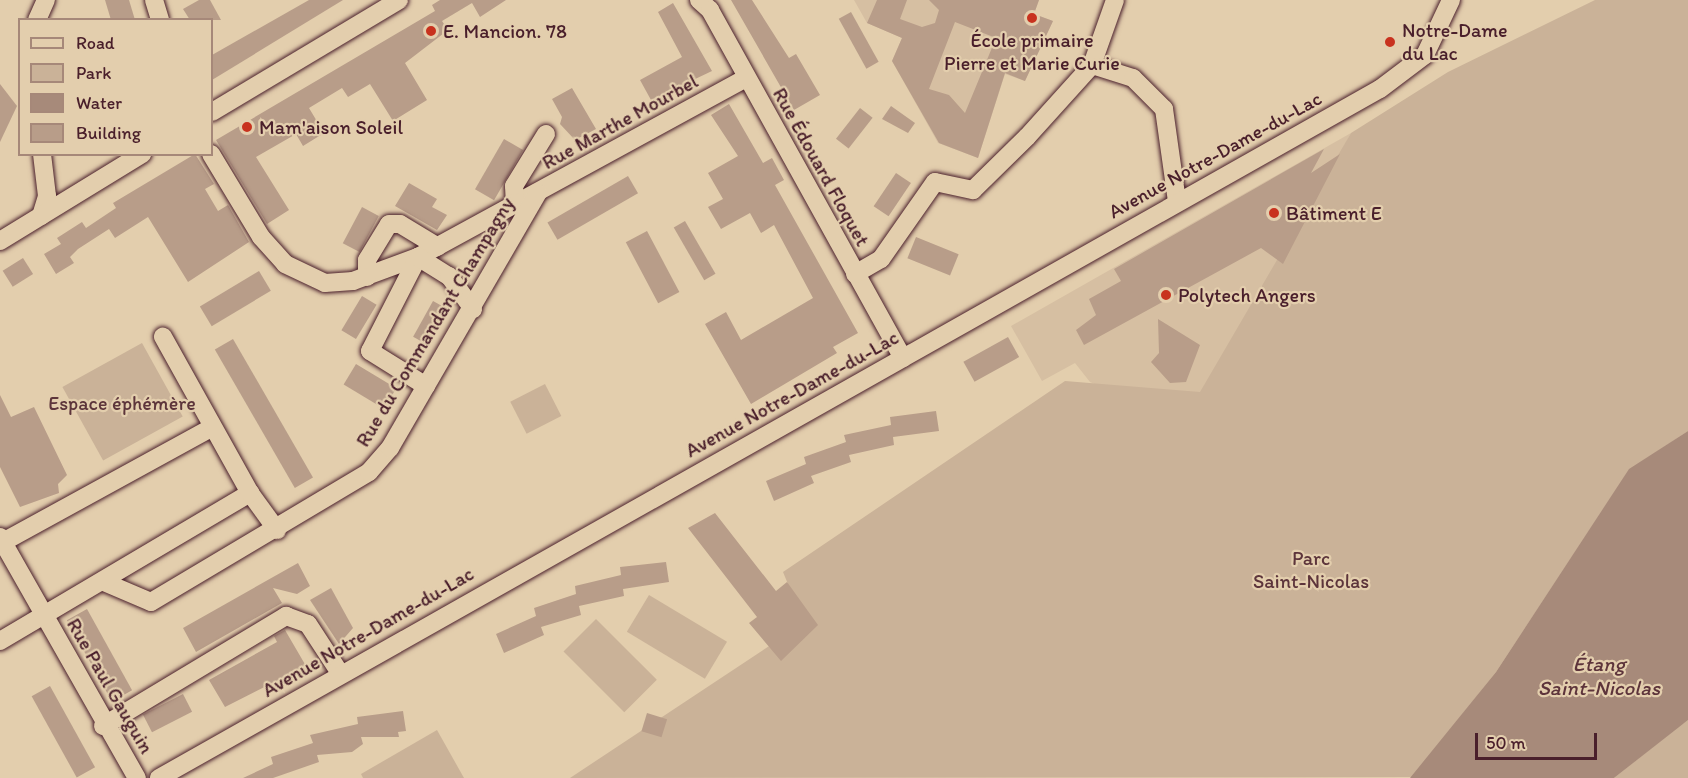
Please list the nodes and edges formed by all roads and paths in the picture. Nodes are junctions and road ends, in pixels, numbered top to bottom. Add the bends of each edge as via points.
1 (46, 0) edge
2 (154, 0) edge
3 (399, 0) edge
4 (699, 0) edge
5 (1115, 0) edge
6 (1451, 0) edge
7 (38, 18) edge
8 (159, 18) edge
9 (1092, 65) junction
10 (746, 78) junction
11 (213, 111) edge
12 (546, 134) dead end
13 (42, 156) edge
14 (139, 156) edge
15 (212, 156) edge
16 (538, 193) junction
17 (1177, 202) junction
18 (515, 205) junction
19 (41, 216) junction
20 (0, 241) edge
21 (438, 247) junction
22 (418, 257) junction
23 (855, 274) junction
24 (367, 277) junction
25 (473, 309) junction
26 (163, 337) dead end
27 (903, 358) junction
28 (426, 386) junction
29 (213, 427) junction
30 (250, 493) junction
31 (277, 530) junction
32 (2, 545) edge
33 (104, 582) junction
34 (44, 616) junction
35 (0, 641) edge
36 (340, 674) junction
37 (104, 726) junction
38 (137, 778) edge
39 (159, 778) edge

1 - 7 street
2 - 8 street
3 - 11 street
4 - 10 street, Rue Édouard Floquet via 710,10
5 - 9 street
6 - 17 street, Avenue Notre-Dame-du-Lac via 1437,37 1410,70
9 - 17 street via 1133,78 1164,109
9 - 23 street via 979,186 967,191 935,182 881,259
10 - 16 street, Rue Marthe Mourbel
10 - 23 street, Rue Édouard Floquet
12 - 18 street, Rue Marthe Mourbel via 514,186
13 - 19 street via 47,196
14 - 19 street
15 - 24 street, Rue Marthe Mourbel via 261,237 285,264 325,283
16 - 18 street, Rue Marthe Mourbel
16 - 25 street, Rue du Commandant Champagny
17 - 27 street, Avenue Notre-Dame-du-Lac
18 - 21 street, Rue Marthe Mourbel
19 - 20 street
21 - 22 street, Rue Marthe Mourbel
21 - 24 street via 400,224 389,224 367,260
22 - 24 street, Rue Marthe Mourbel
22 - 25 street via 449,276
22 - 28 street via 370,351
23 - 27 street, Rue Édouard Floquet
25 - 28 street, Rue du Commandant Champagny
26 - 29 street
27 - 36 street, Avenue Notre-Dame-du-Lac
28 - 31 street, Rue du Commandant Champagny via 369,472
29 - 30 street
29 - 32 street
30 - 31 street
30 - 33 street
31 - 33 street, Rue du Commandant Champagny via 151,602
32 - 34 street, Rue Paul Gauguin
33 - 34 street
34 - 35 street
34 - 37 street, Rue Paul Gauguin
36 - 37 street via 308,624 286,616
36 - 39 street, Avenue Notre-Dame-du-Lac
37 - 38 street, Rue Paul Gauguin

